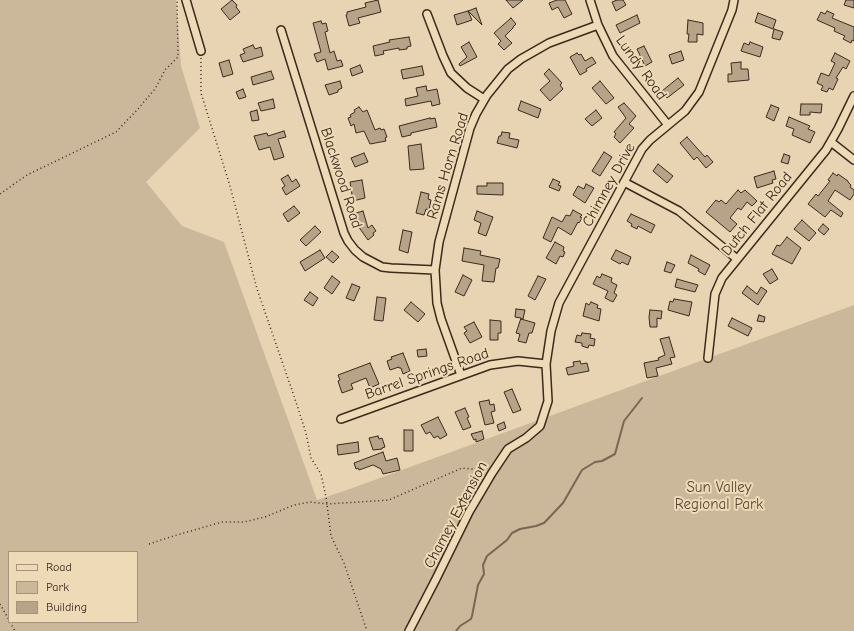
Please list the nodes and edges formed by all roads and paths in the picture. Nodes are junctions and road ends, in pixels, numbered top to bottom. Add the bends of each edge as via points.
1 (177, 0) edge
2 (186, 0) edge
3 (590, 0) edge
4 (734, 0) edge
5 (427, 14) dead end
6 (598, 25) junction
7 (281, 30) dead end
8 (201, 51) joint
9 (854, 96) edge
10 (484, 100) junction
11 (668, 125) junction
12 (831, 142) junction
13 (854, 160) edge
14 (624, 182) junction
15 (0, 194) edge
16 (737, 259) junction
17 (435, 270) junction
18 (708, 358) dead end
19 (546, 364) junction
20 (461, 375) junction
21 (548, 402) joint
22 (341, 419) dead end
23 (488, 480) junction
24 (327, 504) junction
25 (149, 544) dead end
26 (0, 604) edge
27 (8, 619) edge
28 (367, 631) edge
29 (409, 631) edge

1 - 15 path via 178,57 165,70 155,89 137,110 116,132 27,175
2 - 8 street
3 - 6 street, Lundy Road
4 - 11 street, Chimney Drive via 699,92 685,111
5 - 10 street via 451,73 466,88
6 - 10 street, Rams Horn Road via 534,50 508,70
6 - 11 street, Lundy Road via 613,56
7 - 17 street, Blackwood Road via 348,241 363,257 382,267
8 - 24 path via 201,93 230,186 257,288 297,404 311,458 321,474
9 - 12 street, Dutch Flat Road
10 - 17 street, Rams Horn Road via 470,128 439,242
11 - 14 street, Chimney Drive via 642,149
12 - 13 street
12 - 16 street, Dutch Flat Road
14 - 16 street via 679,211
14 - 19 street, Chimney Drive via 560,303 550,331
16 - 18 street, Dutch Flat Road via 718,285
17 - 20 street, Rams Horn Road via 437,303
19 - 20 street, Barrel Springs Road via 504,362
19 - 21 street, Chimney Drive
20 - 22 street, Barrel Springs Road
21 - 23 street, Chamey Extension via 540,426 508,449
23 - 24 path via 472,469 462,468 389,500
23 - 29 street, Chamey Extension via 469,512
24 - 25 path via 310,502 294,505 265,517 244,522 222,522
24 - 28 path via 331,536 344,563
26 - 27 path

